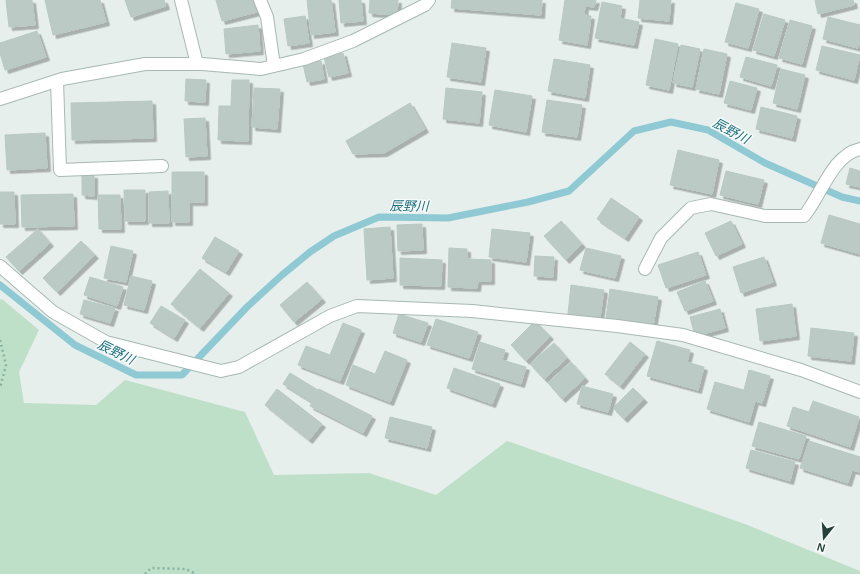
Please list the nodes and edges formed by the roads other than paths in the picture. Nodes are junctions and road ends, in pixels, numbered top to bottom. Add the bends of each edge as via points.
1 (181, 0) edge
2 (260, 0) edge
3 (429, 0) edge
4 (197, 64) junction
5 (274, 66) junction
6 (56, 81) junction
7 (0, 98) edge
8 (860, 149) edge
9 (162, 166) dead end
10 (0, 266) edge
11 (645, 269) dead end
12 (860, 392) edge

1 - 4 street
2 - 5 street via 267,17
3 - 5 street via 425,5 353,41 304,59
4 - 5 street via 261,69
4 - 6 street via 145,64
6 - 7 street
6 - 9 street via 60,170
8 - 11 street via 854,150 836,165 804,216 765,216 712,204 691,208 661,238
10 - 12 street via 53,312 106,342 221,371 239,367 330,316 357,306 472,311 683,335 801,370

